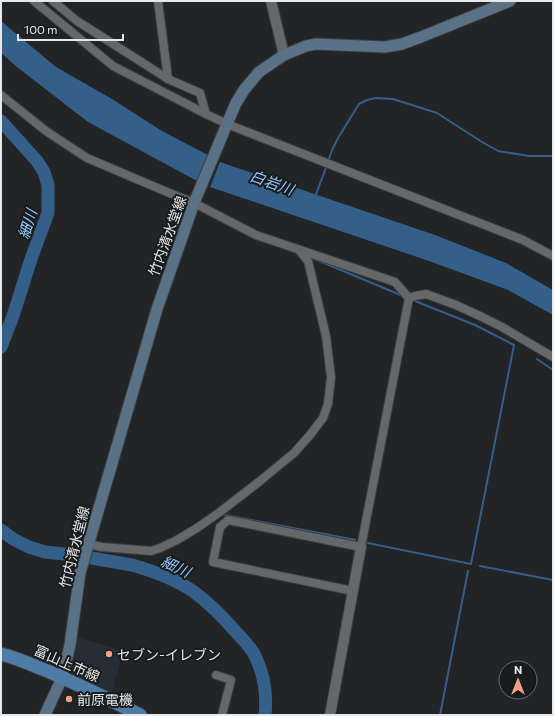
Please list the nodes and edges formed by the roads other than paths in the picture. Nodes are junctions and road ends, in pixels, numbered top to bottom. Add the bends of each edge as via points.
1 (34, 1) edge
2 (53, 1) edge
3 (158, 1) edge
4 (271, 1) edge
5 (510, 1) edge
6 (284, 55) junction
7 (168, 79) junction
8 (1, 95) edge
9 (206, 114) junction
10 (227, 124) junction
11 (194, 203) junction
12 (298, 249) junction
13 (553, 256) edge
14 (409, 298) junction
15 (553, 357) edge
16 (88, 544) junction
17 (362, 547) junction
18 (353, 591) junction
19 (1, 654) edge
20 (216, 675) dead end
21 (62, 678) junction
22 (45, 715) edge
23 (140, 715) edge
24 (222, 715) edge
25 (330, 715) edge

1 - 9 street via 113,66
2 - 7 street via 76,21
3 - 7 street
4 - 6 street
5 - 6 main road, 竹内清水堂線 via 402,44 316,44
6 - 10 main road, 竹内清水堂線 via 259,72 244,90
7 - 9 street via 200,93
8 - 11 street via 46,131 87,158
9 - 10 street
10 - 11 main road, 竹内清水堂線
10 - 13 street via 523,240
11 - 12 street via 256,234
11 - 16 main road, 竹内清水堂線 via 157,309
12 - 14 street via 395,282
12 - 16 street via 308,261 326,336 331,377 328,404 323,418 294,453 220,512 177,540 151,551
14 - 15 street via 426,294 456,305 502,327
14 - 17 street
16 - 21 main road, 竹内清水堂線 via 80,573 70,645
17 - 18 street
17 - 18 street via 228,520 220,527 213,562
18 - 25 street
19 - 21 main road, 富山上市線
20 - 24 street via 231,680
21 - 22 main road, 竹内清水堂線
21 - 23 main road, 富山上市線

